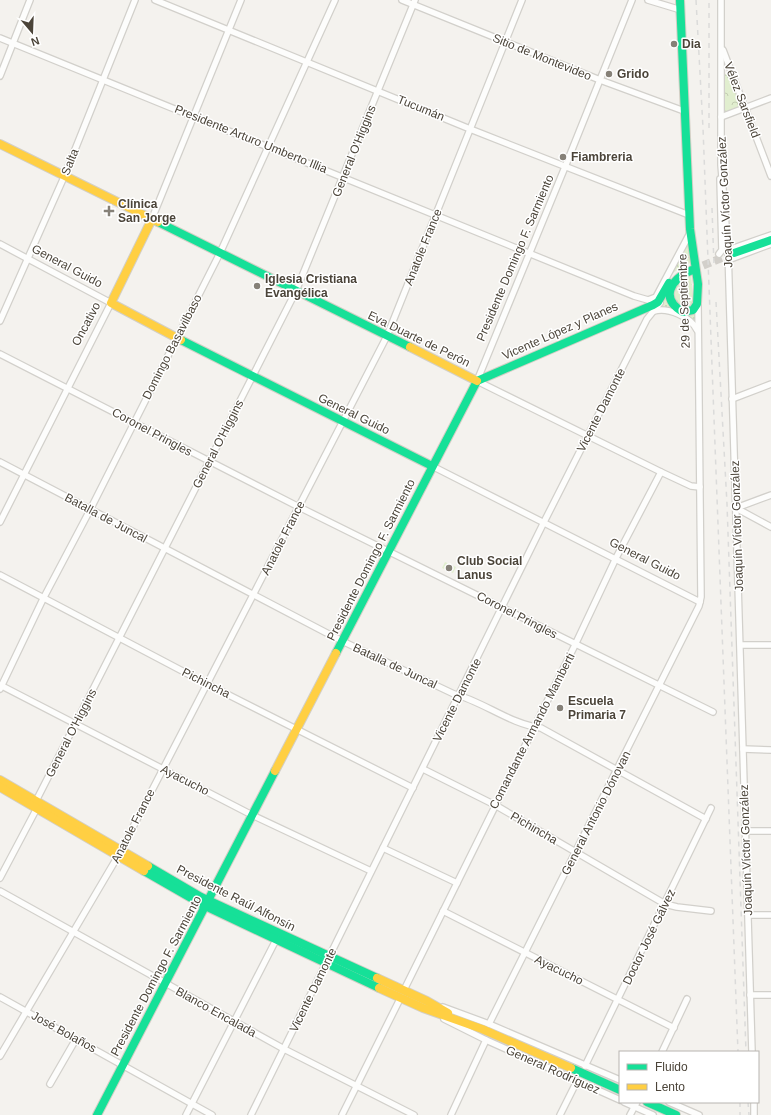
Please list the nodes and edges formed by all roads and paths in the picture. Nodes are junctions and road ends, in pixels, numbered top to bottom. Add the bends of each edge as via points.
1 (30, 0) edge
2 (135, 0) edge
3 (154, 0) edge
4 (241, 0) edge
5 (334, 0) edge
6 (402, 0) edge
7 (522, 0) edge
8 (632, 0) edge
9 (648, 0) edge
10 (680, 0) edge
11 (721, 0) edge
12 (414, 2) edge
13 (681, 10) junction
14 (229, 31) junction
15 (0, 38) edge
16 (505, 42) junction
17 (13, 43) junction
18 (722, 46) junction
19 (307, 61) junction
20 (0, 76) edge
21 (103, 79) junction
22 (600, 80) junction
23 (378, 90) junction
24 (771, 98) edge
25 (745, 107) junction
26 (684, 112) junction
27 (194, 117) junction
28 (721, 117) junction
29 (470, 129) junction
30 (0, 144) edge
31 (267, 147) junction
32 (721, 165) junction
33 (565, 166) junction
34 (343, 176) junction
35 (771, 176) edge
36 (64, 177) junction
37 (435, 215) junction
38 (689, 215) junction
39 (151, 220) junction
40 (690, 233) junction
41 (771, 235) edge
42 (771, 240) edge
43 (0, 244) edge
44 (771, 244) edge
45 (731, 252) junction
46 (220, 253) junction
47 (529, 254) junction
48 (720, 254) dead end
49 (28, 258) junction
50 (728, 260) junction
51 (670, 288) junction
52 (296, 291) junction
53 (110, 303) junction
54 (698, 303) junction
55 (653, 305) junction
56 (638, 310) junction
57 (647, 319) junction
58 (0, 321) edge
59 (698, 333) junction
60 (387, 336) junction
61 (176, 338) junction
62 (0, 354) edge
63 (252, 376) junction
64 (477, 380) junction
65 (771, 384) edge
66 (67, 387) junction
67 (732, 399) junction
68 (134, 422) junction
69 (343, 422) junction
70 (588, 436) junction
71 (0, 462) edge
72 (209, 462) junction
73 (432, 466) junction
74 (661, 472) junction
75 (24, 475) junction
76 (700, 487) junction
77 (771, 494) edge
78 (299, 507) junction
79 (736, 508) junction
80 (90, 510) junction
81 (0, 522) edge
82 (544, 522) junction
83 (771, 527) edge
84 (165, 549) junction
85 (389, 551) junction
86 (616, 558) junction
87 (0, 575) edge
88 (253, 596) junction
89 (43, 599) junction
90 (700, 602) junction
91 (503, 607) junction
92 (119, 638) junction
93 (342, 641) junction
94 (576, 644) junction
95 (741, 645) junction
96 (771, 645) edge
97 (207, 684) junction
98 (660, 686) junction
99 (0, 687) edge
100 (460, 695) junction
101 (713, 712) dead end
102 (76, 724) junction
103 (534, 727) junction
104 (297, 729) junction
105 (743, 749) junction
106 (771, 750) edge
107 (423, 768) junction
108 (163, 769) junction
109 (617, 771) junction
110 (0, 780) edge
111 (0, 787) edge
112 (413, 788) junction
113 (36, 804) junction
114 (495, 805) junction
115 (711, 808) dead end
116 (252, 815) junction
117 (706, 819) junction
118 (746, 831) junction
119 (771, 831) edge
120 (384, 848) junction
121 (576, 852) junction
122 (120, 853) junction
123 (372, 871) junction
124 (0, 878) edge
125 (457, 883) junction
126 (0, 891) edge
127 (207, 903) junction
128 (665, 904) junction
129 (711, 911) dead end
130 (443, 912) junction
131 (749, 915) junction
132 (771, 915) edge
133 (73, 932) junction
134 (278, 937) junction
135 (525, 953) junction
136 (327, 960) junction
137 (165, 984) junction
138 (403, 994) junction
139 (750, 995) junction
140 (771, 995) edge
141 (0, 997) edge
142 (618, 999) junction
143 (687, 999) dead end
144 (425, 1004) junction
145 (26, 1012) junction
146 (235, 1022) junction
147 (489, 1024) junction
148 (674, 1028) junction
149 (76, 1039) junction
150 (486, 1040) junction
151 (284, 1049) junction
152 (662, 1051) edge
153 (752, 1051) edge
154 (0, 1056) edge
155 (123, 1064) junction
156 (586, 1066) junction
157 (619, 1080) edge
158 (577, 1082) junction
159 (50, 1084) dead end
160 (357, 1085) junction
161 (619, 1090) edge
162 (619, 1100) edge
163 (649, 1103) edge
164 (671, 1103) edge
165 (754, 1103) edge
166 (191, 1104) junction
167 (636, 1104) edge
168 (96, 1115) edge
169 (186, 1115) edge
170 (212, 1115) edge
171 (251, 1115) edge
172 (342, 1115) edge
173 (414, 1115) edge
174 (451, 1115) edge
175 (560, 1115) edge
176 (630, 1115) edge
177 (653, 1115) edge
178 (676, 1115) edge
179 (698, 1115) edge
180 (754, 1115) edge

1 - 17 street
2 - 21 street, Salta
3 - 14 street, Tucumán
4 - 14 street, Oncativo
5 - 19 street, Domingo Basavilbaso
6 - 12 street, Sitio de Montevideo
7 - 16 street, Anatole France
8 - 22 street, Presidente Domingo F. Sarmiento
9 - 13 street
10 - 13 main road, 29 de Septiembre
11 - 18 street, Joaquín Víctor González
12 - 16 street, Sitio de Montevideo
12 - 23 street, General O'Higgins
13 - 26 main road, 29 de Septiembre
14 - 19 street, Tucumán
14 - 27 street, Oncativo
15 - 17 street, Presidente Arturo Umberto Illia
16 - 22 street, Sitio de Montevideo
16 - 29 street, Anatole France
17 - 20 street
17 - 21 street, Presidente Arturo Umberto Illia
18 - 25 street, Vélez Sarsfield
18 - 28 street, Joaquín Víctor González
19 - 23 street, Tucumán
19 - 31 street, Domingo Basavilbaso
21 - 27 street, Presidente Arturo Umberto Illia
21 - 36 street, Salta
22 - 26 street, Sitio de Montevideo
22 - 33 street, Presidente Domingo F. Sarmiento
23 - 29 street, Tucumán
23 - 34 street, General O'Higgins
24 - 25 street
25 - 28 street
25 - 35 street, Vélez Sarsfield
26 - 38 main road, 29 de Septiembre
27 - 31 street, Presidente Arturo Umberto Illia
27 - 39 street, Oncativo
28 - 32 street, Joaquín Víctor González
29 - 33 street, Tucumán
29 - 37 street, Anatole France
30 - 36 main road, Eva Duarte de Perón
31 - 34 street, Presidente Arturo Umberto Illia
31 - 46 street, Domingo Basavilbaso
32 - 45 street, Joaquín Víctor González
32 - 48 street
33 - 38 street, Tucumán
33 - 47 street, Presidente Domingo F. Sarmiento
34 - 37 street, Presidente Arturo Umberto Illia
34 - 52 street, General O'Higgins
36 - 39 main road, Eva Duarte de Perón
36 - 49 street, Salta
37 - 47 street, Presidente Arturo Umberto Illia
37 - 60 street, Anatole France
38 - 40 main road, 29 de Septiembre
39 - 46 main road, Eva Duarte de Perón
39 - 53 main road, Oncativo
40 - 54 main road, 29 de Septiembre via 696,259
40 - 55 street, Vicente Damonte
41 - 45 street
42 - 45 main road
43 - 49 street, General Guido
44 - 50 street
45 - 50 street, Joaquín Víctor González
46 - 52 main road, Eva Duarte de Perón
46 - 61 street, Domingo Basavilbaso
47 - 55 street, Presidente Arturo Umberto Illia
47 - 64 street, Presidente Domingo F. Sarmiento
49 - 53 street, General Guido
49 - 58 street, Salta
50 - 67 street, Joaquín Víctor González
51 - 54 main road via 671,302 677,310 690,312
51 - 55 street, Vicente Damonte
51 - 55 main road via 678,277 691,268 671,279 659,300
52 - 60 main road, Eva Duarte de Perón
52 - 63 street, General O'Higgins
53 - 61 main road, General Guido
53 - 66 street, Oncativo
54 - 59 street, 29 de Septiembre
55 - 56 main road, Vicente López y Planes
55 - 57 street, Vicente Damonte
55 - 59 street, Presidente Arturo Umberto Illia via 688,318 694,323
56 - 57 street via 644,313
56 - 64 main road, Vicente López y Planes
57 - 70 street, Vicente Damonte
59 - 76 street, 29 de Septiembre
60 - 64 main road, Eva Duarte de Perón
60 - 69 street, Anatole France
61 - 63 main road, General Guido
61 - 68 street, Domingo Basavilbaso
62 - 66 street, Coronel Pringles
63 - 69 main road, General Guido
63 - 72 street, General O'Higgins
64 - 70 street, Eva Duarte de Perón
64 - 73 main road, Presidente Domingo F. Sarmiento
65 - 67 street
66 - 68 street, Coronel Pringles
66 - 75 street, Oncativo
67 - 79 street, Joaquín Víctor González
68 - 72 street, Coronel Pringles
68 - 80 street, Domingo Basavilbaso
69 - 73 main road, General Guido
69 - 78 street, Anatole France
70 - 74 street, Eva Duarte de Perón
70 - 82 street, Vicente Damonte
71 - 75 street, Batalla de Juncal
72 - 78 street, Coronel Pringles
72 - 84 street, General O'Higgins
73 - 82 street, General Guido
73 - 85 main road, Presidente Domingo F. Sarmiento
74 - 76 street, Eva Duarte de Perón via 691,486
74 - 86 street, Comandante Armando Mamberti
75 - 80 street, Batalla de Juncal
75 - 81 street, Oncativo
76 - 90 street, 29 de Septiembre
77 - 79 street
78 - 85 street, Coronel Pringles
78 - 88 street, Anatole France
79 - 83 street
79 - 95 street, Joaquín Víctor González
80 - 84 street, Batalla de Juncal
80 - 89 street, Domingo Basavilbaso
82 - 86 street, General Guido
82 - 91 street, Vicente Damonte
84 - 88 street, Batalla de Juncal
84 - 92 street, General O'Higgins
85 - 91 street, Coronel Pringles
85 - 93 main road, Presidente Domingo F. Sarmiento
86 - 90 street, General Guido
86 - 94 street, Comandante Armando Mamberti
87 - 89 street, Pichincha
88 - 93 street, Batalla de Juncal
88 - 97 street, Anatole France
89 - 92 street, Pichincha
89 - 99 street, Domingo Basavilbaso
90 - 98 street, General Antonio Dónovan
91 - 94 street, Coronel Pringles
91 - 100 street, Vicente Damonte
92 - 97 street, Pichincha
92 - 102 street, General O'Higgins
93 - 100 street, Batalla de Juncal
93 - 104 main road, Presidente Domingo F. Sarmiento
94 - 98 street, Coronel Pringles
94 - 103 street, Comandante Armando Mamberti
95 - 96 street
95 - 105 street, Joaquín Víctor González
97 - 104 street, Pichincha
97 - 108 street, Anatole France
98 - 101 street, Coronel Pringles
98 - 109 street, General Antonio Dónovan
99 - 102 street, Ayacucho
100 - 103 street, Batalla de Juncal
100 - 107 street, Vicente Damonte
102 - 108 street, Ayacucho
102 - 113 street, General O'Higgins
103 - 109 street, Batalla de Juncal via 541,728
103 - 114 street, Comandante Armando Mamberti
104 - 112 street, Pichincha
104 - 116 main road, Presidente Domingo F. Sarmiento
105 - 106 street
105 - 118 street, Joaquín Víctor González
107 - 112 street, Vicente Damonte
107 - 114 street, Pichincha
108 - 116 street, Ayacucho
108 - 122 street, Anatole France
109 - 117 street, Batalla de Juncal
109 - 121 street, General Antonio Dónovan
110 - 113 main road, Presidente Raúl Alfonsín
111 - 113 main road, Presidente Raúl Alfonsín
112 - 120 street, Vicente Damonte
113 - 122 main road, Presidente Raúl Alfonsín
113 - 124 street, General O'Higgins
114 - 121 street, Pichincha
114 - 125 street, Comandante Armando Mamberti
115 - 117 street, Doctor José Gálvez
116 - 123 street, Ayacucho
116 - 127 main road, Presidente Domingo F. Sarmiento
117 - 128 street, Doctor José Gálvez
118 - 119 street
118 - 131 street, Joaquín Víctor González
120 - 123 street, Vicente Damonte
120 - 125 street
121 - 128 street, Pichincha
121 - 135 street, General Antonio Dónovan
122 - 127 main road, Presidente Raúl Alfonsín
122 - 133 street, Anatole France
123 - 136 street, Vicente Damonte
125 - 130 street, Comandante Armando Mamberti
126 - 133 street, Blanco Encalada
127 - 134 main road, Presidente Raúl Alfonsín
127 - 137 main road, Presidente Domingo F. Sarmiento
128 - 129 street, Pichincha
128 - 142 street, Doctor José Gálvez
130 - 135 street, Ayacucho
130 - 138 street, Comandante Armando Mamberti
131 - 132 street
131 - 139 street, Joaquín Víctor González
133 - 137 street, Blanco Encalada
133 - 145 street, Anatole France
134 - 136 main road, Presidente Raúl Alfonsín
134 - 146 street
135 - 142 street, Ayacucho
135 - 147 street, General Antonio Dónovan
136 - 138 main road, Presidente Raúl Alfonsín
136 - 151 street, Vicente Damonte
137 - 146 street, Blanco Encalada
137 - 155 main road, Presidente Domingo F. Sarmiento
138 - 144 main road, Presidente Raúl Alfonsín
138 - 160 street, Comandante Armando Mamberti
139 - 140 street
139 - 153 street, Joaquín Víctor González
141 - 145 street, José Bolaños
142 - 148 street, Ayacucho
142 - 156 street, Doctor José Gálvez
143 - 148 street
144 - 147 street, Presidente Raúl Alfonsín
144 - 150 street, Presidente Raúl Alfonsín
144 - 161 main road, Presidente Raúl Alfonsín
145 - 149 street, José Bolaños
145 - 154 street, Anatole France
146 - 151 street, Blanco Encalada
146 - 166 street
147 - 156 street, General Rodríguez
148 - 152 street
149 - 155 street, José Bolaños
149 - 159 street
150 - 158 street, General Rodríguez
150 - 174 street
151 - 160 street, Blanco Encalada
151 - 171 street, Vicente Damonte
155 - 166 street, José Bolaños
155 - 168 main road, Presidente Domingo F. Sarmiento
156 - 157 street, General Rodríguez
158 - 162 street, General Rodríguez
158 - 175 street
160 - 172 street, Comandante Armando Mamberti
160 - 173 street, Blanco Encalada
163 - 178 main road
164 - 179 street
165 - 180 street
166 - 169 street
166 - 170 street, José Bolaños
167 - 176 street
167 - 177 street

